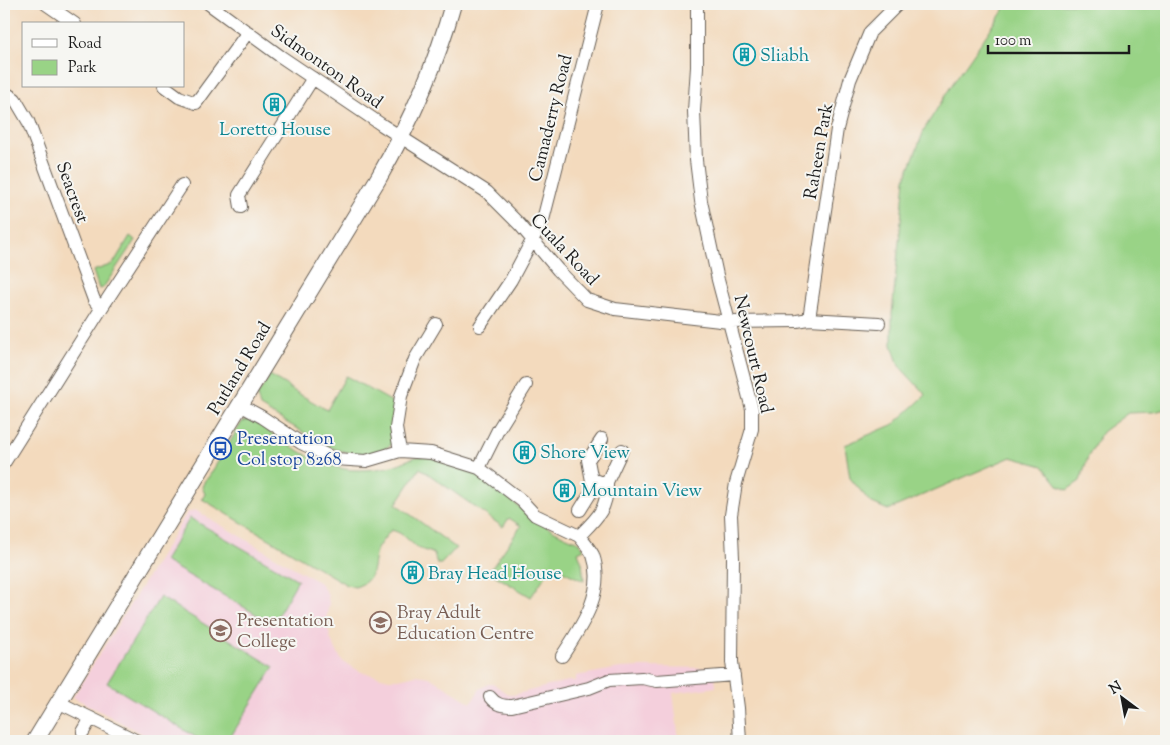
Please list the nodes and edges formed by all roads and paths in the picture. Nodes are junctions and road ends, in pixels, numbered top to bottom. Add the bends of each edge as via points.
1 (46, 4) edge
2 (208, 4) edge
3 (453, 4) edge
4 (598, 4) edge
5 (697, 4) edge
6 (898, 4) edge
7 (72, 22) edge
8 (248, 32) junction
9 (313, 78) junction
10 (167, 88) edge
11 (4, 92) edge
12 (401, 138) junction
13 (182, 185) dead end
14 (241, 207) dead end
15 (533, 240) junction
16 (101, 309) junction
17 (809, 319) junction
18 (730, 322) junction
19 (879, 323) dead end
20 (436, 324) dead end
21 (480, 326) dead end
22 (526, 386) dead end
23 (240, 406) junction
24 (602, 440) dead end
25 (622, 450) dead end
26 (400, 451) junction
27 (4, 463) edge
28 (479, 468) junction
29 (603, 482) junction
30 (580, 510) dead end
31 (579, 536) junction
32 (562, 656) dead end
33 (734, 676) junction
34 (490, 697) dead end
35 (58, 702) junction
36 (91, 718) junction
37 (83, 732) dead end
38 (35, 741) edge
39 (137, 741) edge
40 (740, 741) edge

1 - 7 street
2 - 8 street, Sidmonton Road
3 - 12 main road, Putland Road via 432,68
4 - 15 street, Camaderry Road via 543,220
5 - 18 street, Newcourt Road via 696,160 708,238
6 - 17 street, Raheen Park via 870,32 850,80 837,128
8 - 9 street, Sidmonton Road
8 - 10 street via 196,104
9 - 12 street, Sidmonton Road
9 - 14 street via 239,195
11 - 16 street, Seacrest via 15,99 28,121 94,300
12 - 15 street, Cuala Road via 487,192
12 - 23 main road, Putland Road
13 - 16 street
15 - 18 street, Cuala Road via 587,300 615,309
15 - 21 street, Camaderry Road via 512,280
16 - 27 street
17 - 18 street, Cuala Road
17 - 19 street, Cuala Road
18 - 33 street, Newcourt Road via 752,410 752,429 736,483 731,516
20 - 26 street via 415,359 401,396 396,428
22 - 28 street
23 - 26 street via 301,443 336,459 366,461
23 - 35 main road, Putland Road
24 - 29 street via 588,460 592,481
25 - 29 street
26 - 28 street via 430,453
28 - 31 street via 535,515
29 - 30 street
29 - 31 street via 608,497 604,509
31 - 32 street via 592,554 596,571 594,593 587,616
33 - 34 street via 657,681 642,678 609,680 589,688 512,706 502,706
33 - 40 street, Newcourt Road
35 - 36 street
35 - 38 main road, Putland Road
36 - 37 street
36 - 39 street

